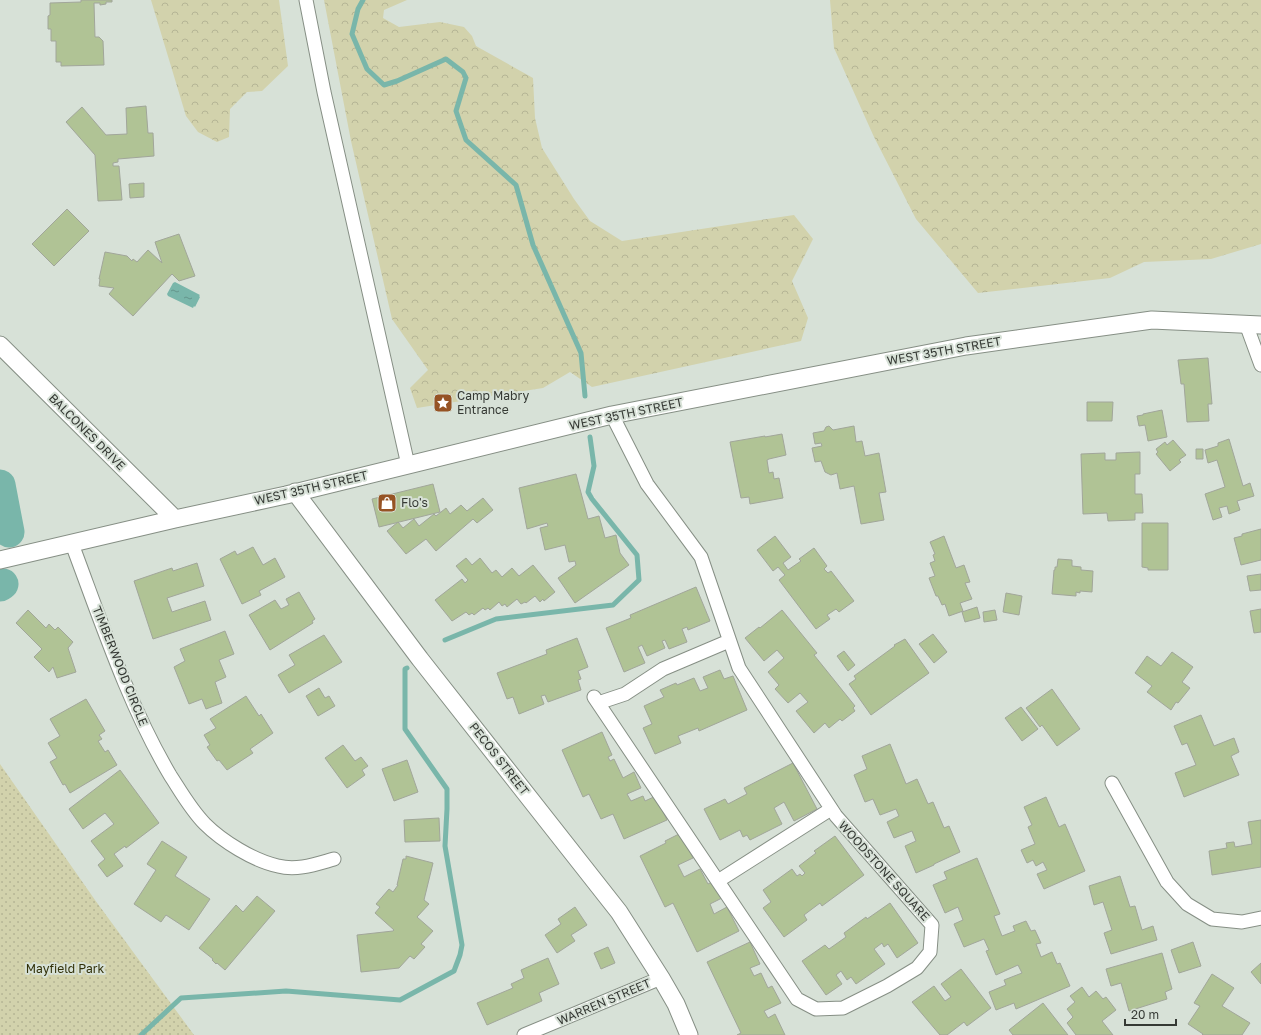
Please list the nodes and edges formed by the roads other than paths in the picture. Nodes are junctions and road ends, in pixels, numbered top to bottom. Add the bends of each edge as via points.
1 (306, 0) edge
2 (1254, 325) edge
3 (0, 345) edge
4 (1261, 365) edge
5 (612, 415) junction
6 (408, 465) junction
7 (295, 492) junction
8 (175, 519) junction
9 (72, 544) junction
10 (0, 560) edge
11 (729, 641) junction
12 (1112, 783) dead end
13 (831, 809) junction
14 (334, 858) dead end
15 (718, 881) junction
16 (1261, 918) edge
17 (661, 978) junction
18 (524, 1035) edge
19 (689, 1035) edge

1 - 6 street via 324,92
2 - 4 street
2 - 5 street, WEST 35TH STREET via 1152,320 966,346
3 - 8 street, BALCONES DRIVE
5 - 6 street, WEST 35TH STREET
5 - 11 street, WOODSTONE SQUARE via 647,484 701,558
6 - 7 street, WEST 35TH STREET
7 - 8 street, WEST 35TH STREET
7 - 17 street, PECOS STREET via 420,659 619,912
8 - 9 street, WEST 35TH STREET
9 - 10 street, WEST 35TH STREET
9 - 14 street, TIMBERWOOD CIRCLE via 135,708 162,760 185,798 205,824 246,854 279,867 306,867
11 - 13 street, WOODSTONE SQUARE via 739,668
11 - 15 street, WOODSTONE SQUARE via 663,669 625,694 596,700
12 - 16 street via 1167,882 1187,904 1212,919 1242,922
13 - 15 street, WOODSTONE SQUARE
13 - 15 street, WOODSTONE SQUARE via 932,925 930,952 917,968 843,1008 816,1009 797,999
17 - 18 street, WARREN STREET
17 - 19 street, PECOS STREET

